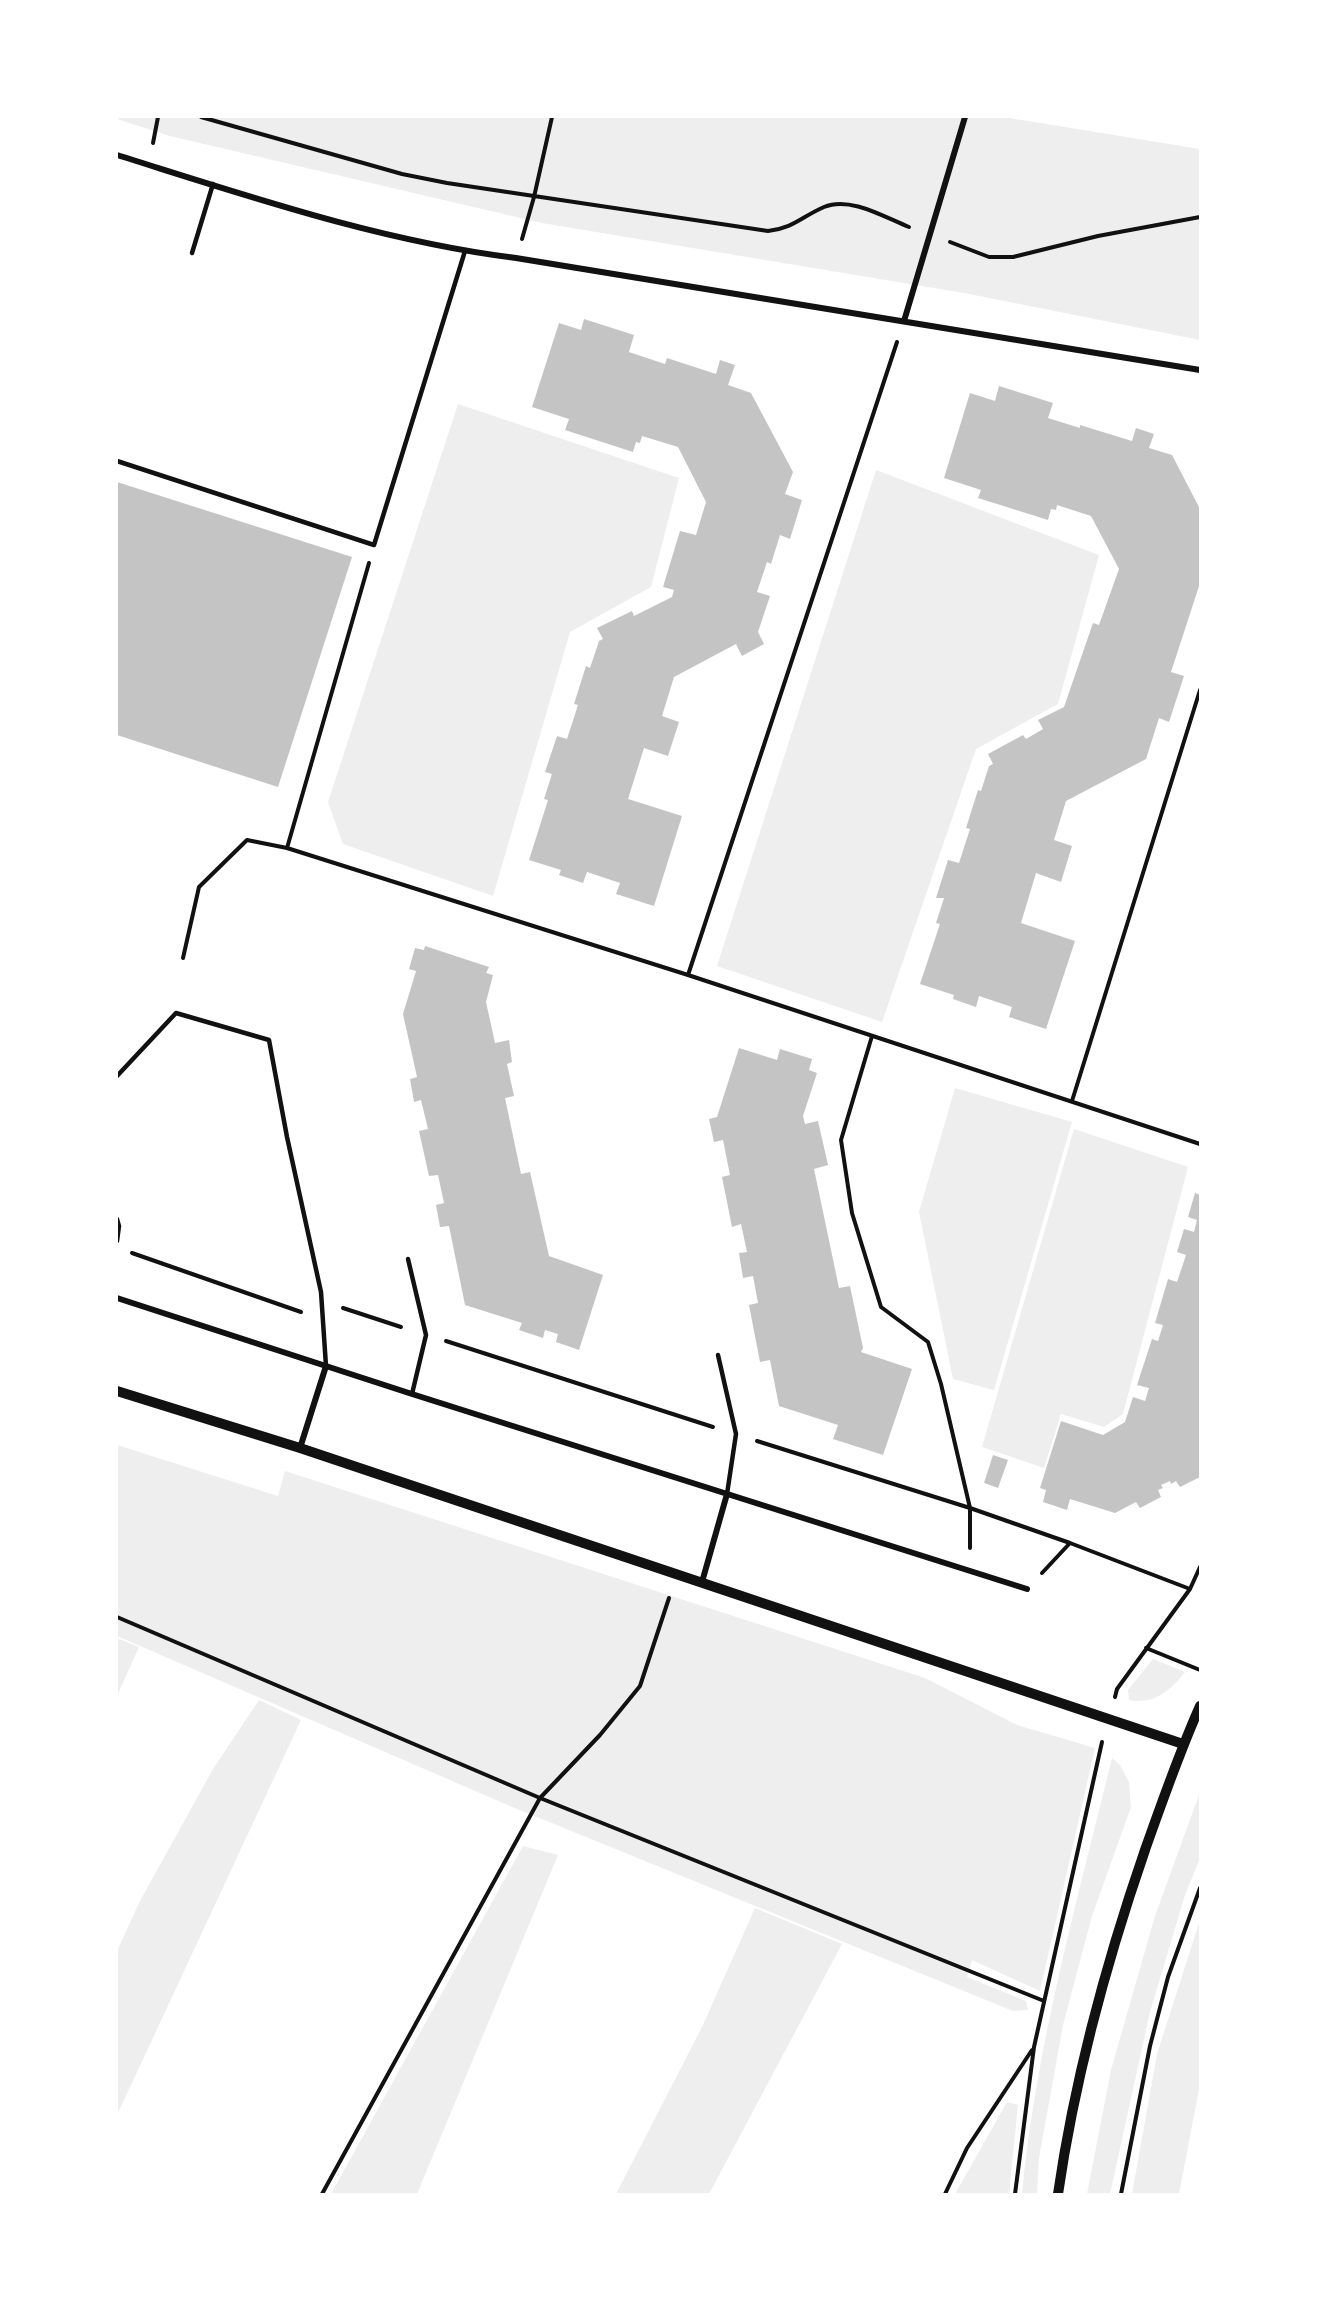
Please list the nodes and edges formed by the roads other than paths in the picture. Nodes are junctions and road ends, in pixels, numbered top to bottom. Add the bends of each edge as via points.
1 (965, 117) edge
2 (117, 154) edge
3 (213, 184) junction
4 (465, 251) junction
5 (192, 253) dead end
6 (904, 321) junction
7 (1200, 370) edge
8 (117, 461) edge
9 (117, 1076) edge
10 (117, 1219) edge
11 (117, 1241) edge
12 (408, 1259) dead end
13 (117, 1298) edge
14 (718, 1355) dead end
15 (326, 1366) junction
16 (117, 1391) edge
17 (412, 1394) junction
18 (300, 1448) junction
19 (727, 1494) junction
20 (702, 1582) junction
21 (1027, 1589) road end
22 (1200, 1706) edge
23 (1183, 1744) junction
24 (1058, 2194) edge

1 - 6 street
2 - 3 street
3 - 4 street via 370,230
3 - 5 lane
4 - 6 street
4 - 8 lane via 374,545
6 - 7 street
9 - 15 lane via 176,1013 269,1040 322,1301
10 - 11 lane
12 - 17 lane via 426,1335
13 - 15 street
14 - 19 lane via 736,1434
15 - 17 street
15 - 18 street
16 - 18 street
17 - 19 street
18 - 20 street
19 - 20 street
19 - 21 street
20 - 23 street
22 - 23 street
23 - 24 street via 1126,1904 1091,2023

